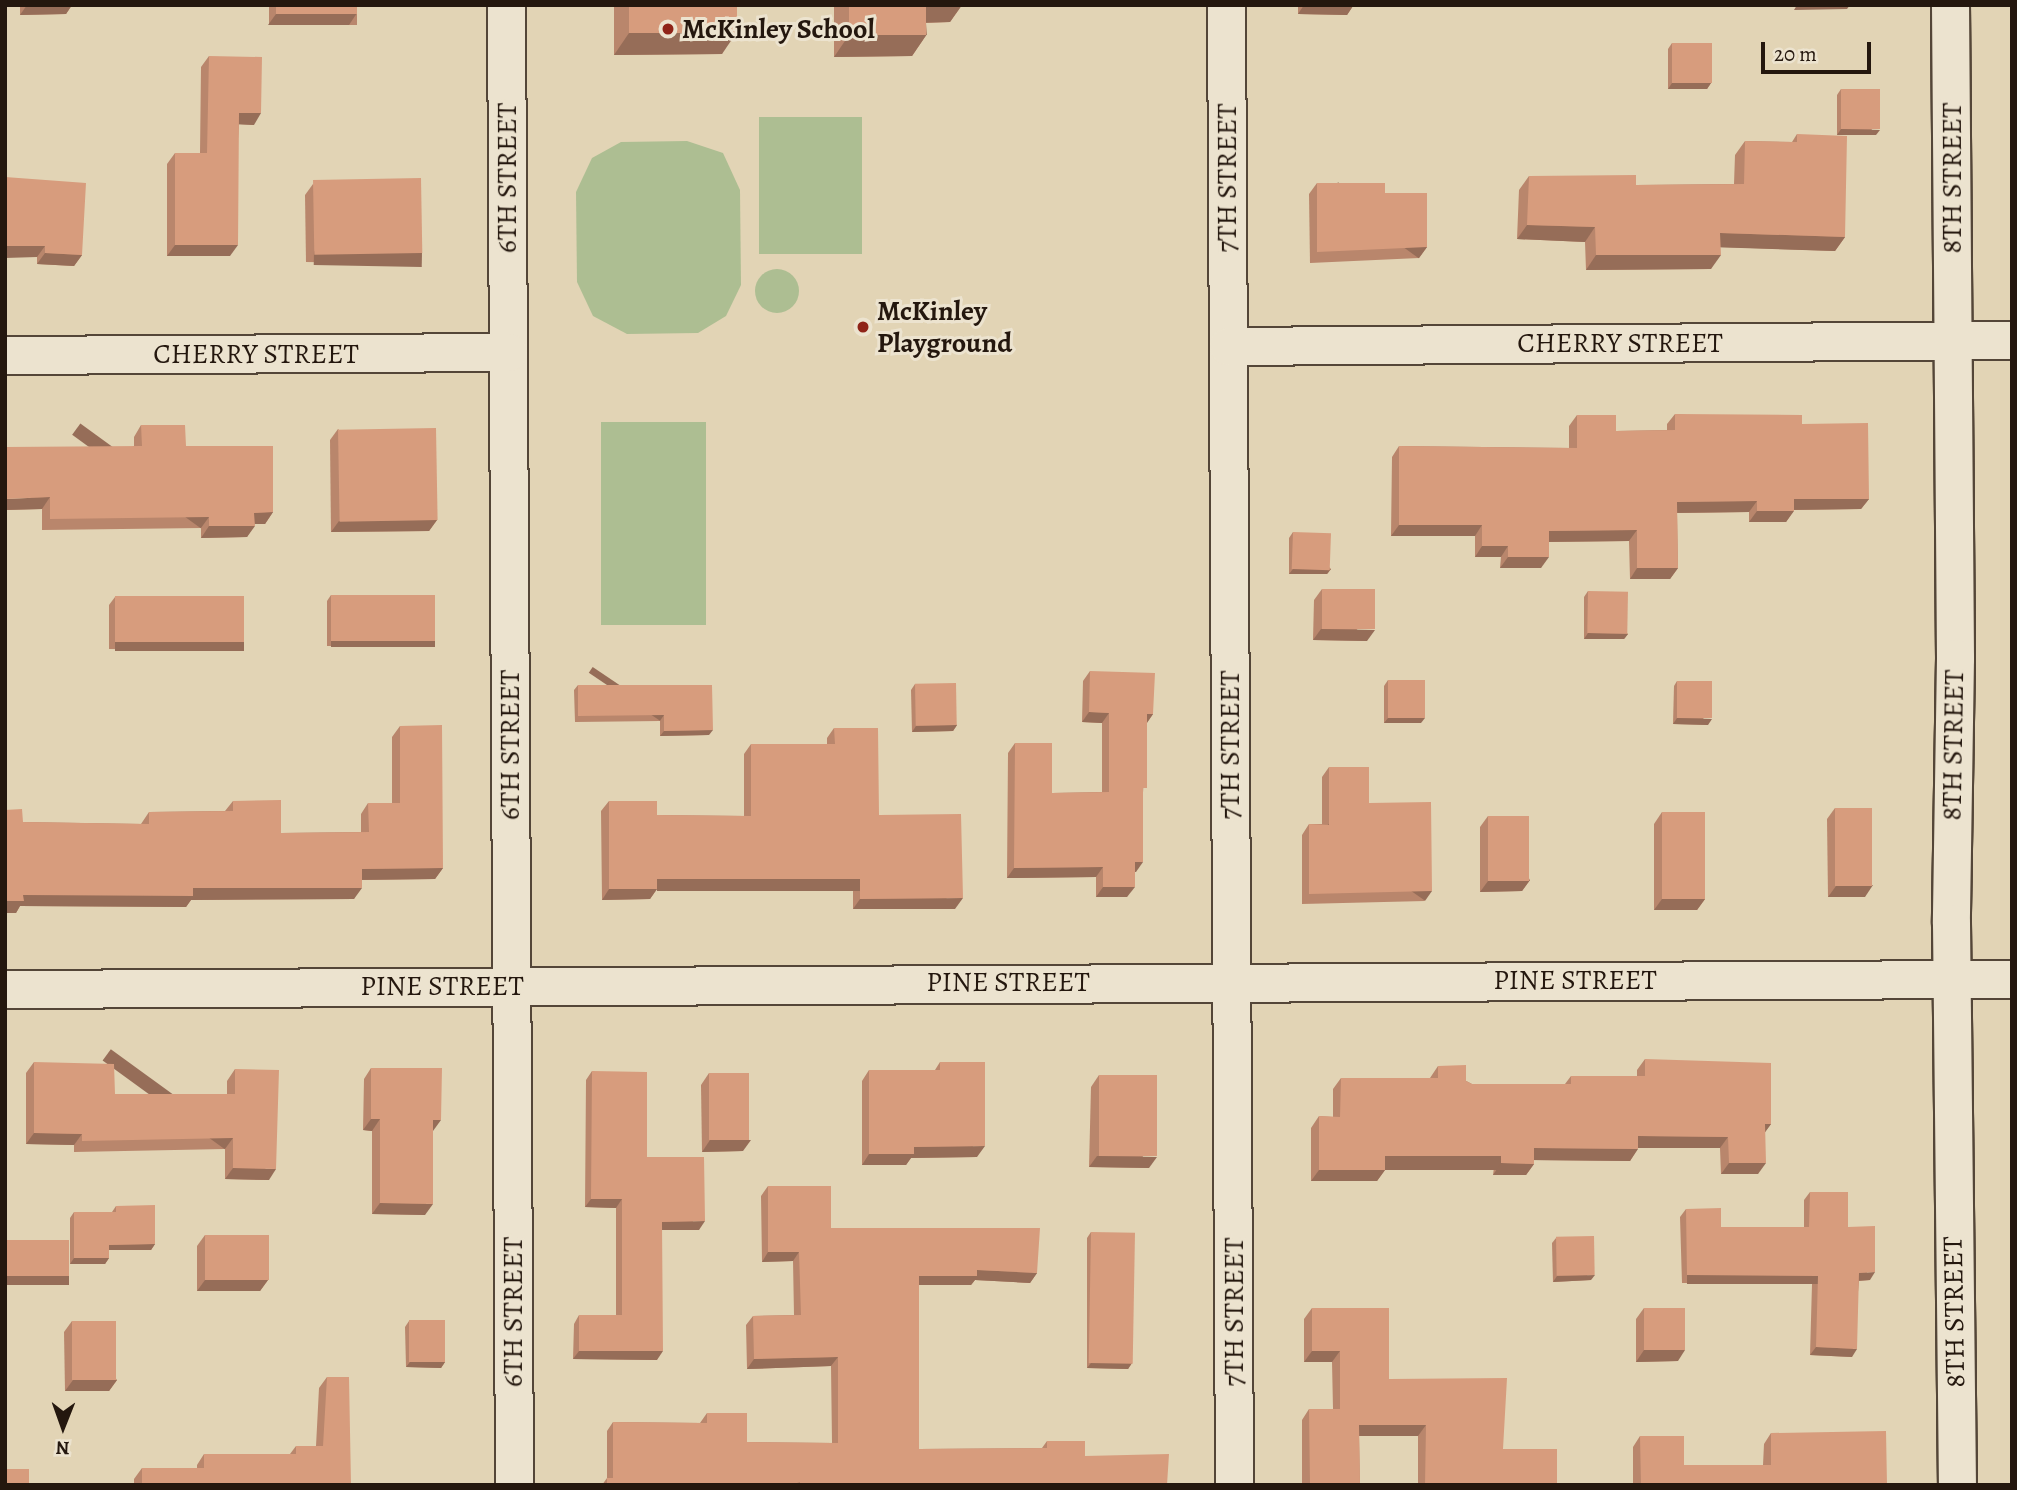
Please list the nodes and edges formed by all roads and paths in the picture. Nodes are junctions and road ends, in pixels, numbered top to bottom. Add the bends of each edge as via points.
1 (506, 5) edge
2 (1226, 5) edge
3 (1950, 5) edge
4 (2012, 340) edge
5 (1953, 341) junction
6 (1228, 346) junction
7 (508, 352) junction
8 (5, 355) edge
9 (1951, 979) junction
10 (2012, 979) edge
11 (1231, 981) junction
12 (512, 986) junction
13 (5, 989) edge
14 (514, 1485) edge
15 (1234, 1485) edge
16 (1957, 1485) edge

1 - 7 street, 6TH STREET
2 - 6 street, 7TH STREET
3 - 5 street, 8TH STREET
4 - 5 street, CHERRY STREET
5 - 6 street, CHERRY STREET
5 - 9 street, 8TH STREET
6 - 11 street, 7TH STREET
7 - 8 street, CHERRY STREET
7 - 12 street, 6TH STREET
9 - 10 street, PINE STREET
9 - 11 street, PINE STREET
9 - 16 street, 8TH STREET
11 - 12 street, PINE STREET
11 - 15 street, 7TH STREET
12 - 13 street, PINE STREET
12 - 14 street, 6TH STREET

